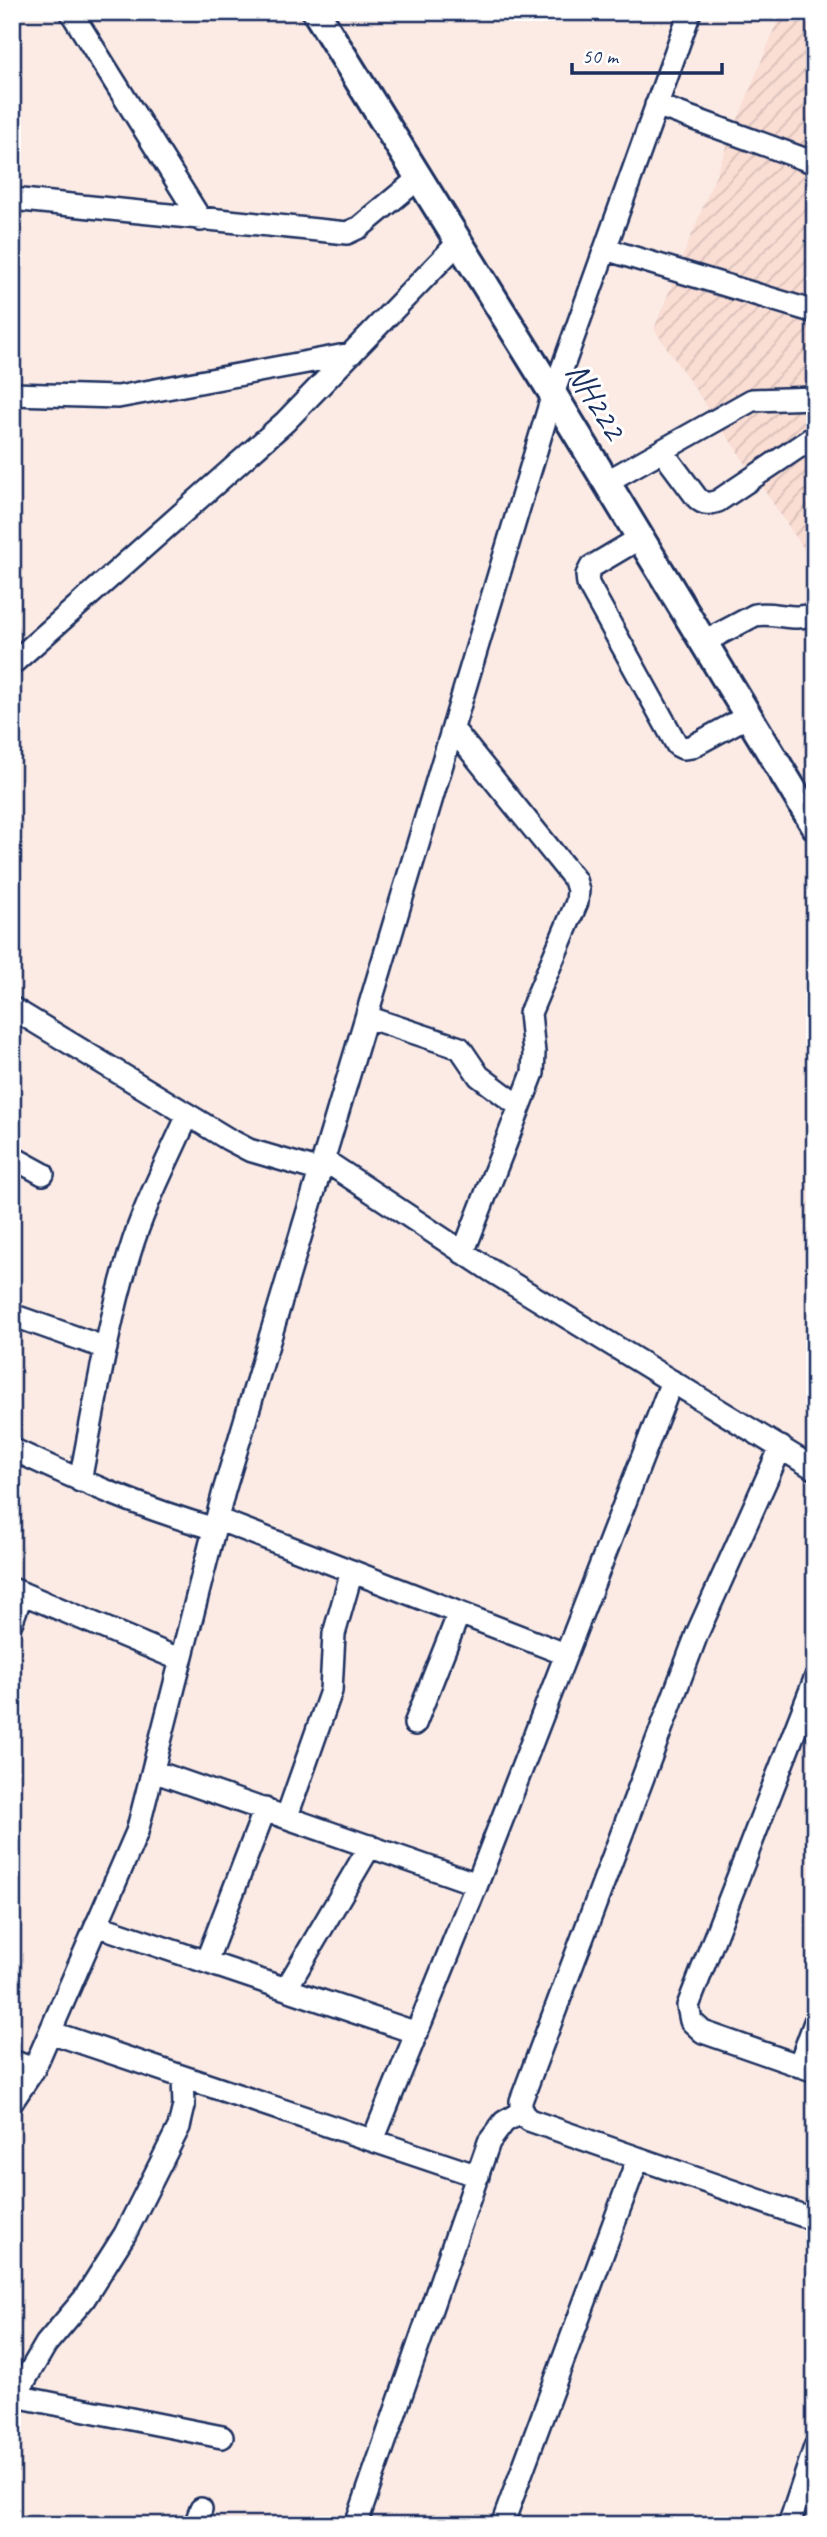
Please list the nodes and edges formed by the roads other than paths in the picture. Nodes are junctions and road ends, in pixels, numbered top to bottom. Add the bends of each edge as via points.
1 (71, 12) edge
2 (316, 12) edge
3 (690, 12) edge
4 (656, 105) junction
5 (815, 163) edge
6 (419, 178) junction
7 (12, 200) edge
8 (201, 220) junction
9 (459, 242) junction
10 (605, 249) junction
11 (815, 312) edge
12 (351, 354) junction
13 (12, 394) edge
14 (553, 394) junction
15 (815, 398) edge
16 (815, 436) edge
17 (662, 451) junction
18 (606, 482) junction
19 (640, 538) junction
20 (815, 613) edge
21 (704, 642) junction
22 (12, 664) edge
23 (748, 716) junction
24 (453, 729) junction
25 (815, 826) edge
26 (12, 1008) edge
27 (367, 1017) junction
28 (519, 1106) junction
29 (188, 1115) junction
30 (12, 1157) edge
31 (322, 1165) junction
32 (43, 1174) dead end
33 (463, 1253) junction
34 (12, 1315) edge
35 (106, 1348) junction
36 (672, 1381) junction
37 (781, 1447) junction
38 (12, 1450) edge
39 (815, 1469) edge
40 (80, 1481) junction
41 (216, 1524) junction
42 (352, 1571) junction
43 (17, 1591) edge
44 (459, 1613) junction
45 (12, 1621) edge
46 (565, 1654) junction
47 (181, 1660) junction
48 (815, 1679) edge
49 (415, 1724) dead end
50 (153, 1771) junction
51 (265, 1809) junction
52 (287, 1816) junction
53 (370, 1846) junction
54 (477, 1885) junction
55 (96, 1925) junction
56 (206, 1962) junction
57 (286, 1989) junction
58 (815, 2022) edge
59 (50, 2032) junction
60 (416, 2033) junction
61 (12, 2061) edge
62 (807, 2068) edge
63 (34, 2069) junction
64 (183, 2077) junction
65 (12, 2102) edge
66 (521, 2112) junction
67 (373, 2140) junction
68 (638, 2158) junction
69 (478, 2176) junction
70 (815, 2220) edge
71 (14, 2399) edge
72 (222, 2437) dead end
73 (815, 2447) edge
74 (356, 2525) edge
75 (502, 2525) edge
76 (789, 2525) edge

1 - 8 street
2 - 6 main road, NH222
3 - 4 street
4 - 5 street
4 - 10 street
6 - 8 street via 347,233
6 - 9 main road, NH222
7 - 8 street
9 - 12 street
9 - 14 main road, NH222
10 - 11 street
10 - 14 street
12 - 13 street via 117,397
12 - 22 street via 285,422
14 - 18 main road, NH222
14 - 24 street
15 - 17 street via 752,400
16 - 17 street via 710,504 697,498
17 - 18 street
18 - 19 main road, NH222
19 - 21 main road, NH222
19 - 23 street via 591,567 588,584 677,745 691,747
20 - 21 street via 801,618 755,615
21 - 23 main road, NH222
23 - 25 main road, NH222
24 - 27 street
24 - 28 street via 575,880 578,890 530,1013 533,1073
26 - 29 street
27 - 28 street via 460,1048 479,1076
27 - 31 street
28 - 33 street
29 - 31 street via 249,1150
29 - 35 street via 130,1252
30 - 32 street
31 - 33 street
31 - 41 street
33 - 36 street
34 - 35 street
35 - 40 street
36 - 37 street
36 - 46 street
37 - 39 street
37 - 66 street via 697,1634 521,2101
38 - 40 street
40 - 41 street via 155,1512
41 - 42 street
41 - 47 street
42 - 44 street
42 - 52 street via 334,1634 331,1691
43 - 45 street
43 - 47 street
44 - 46 street
44 - 49 street
46 - 54 street
47 - 50 street
48 - 62 street via 688,2006 691,2021 703,2032
50 - 51 street
50 - 55 street via 137,1832
51 - 52 street
51 - 56 street
52 - 53 street
53 - 54 street
53 - 57 street
54 - 60 street
55 - 56 street
55 - 59 street
56 - 57 street
57 - 60 street
58 - 62 street
59 - 63 street
59 - 64 street
60 - 67 street
61 - 63 street
63 - 65 street
64 - 67 street
64 - 71 street via 179,2127 125,2234 84,2299 46,2344
66 - 68 street via 529,2120
66 - 69 street via 496,2131
67 - 69 street
68 - 70 street
68 - 75 street
69 - 74 street
71 - 72 street
73 - 76 street

